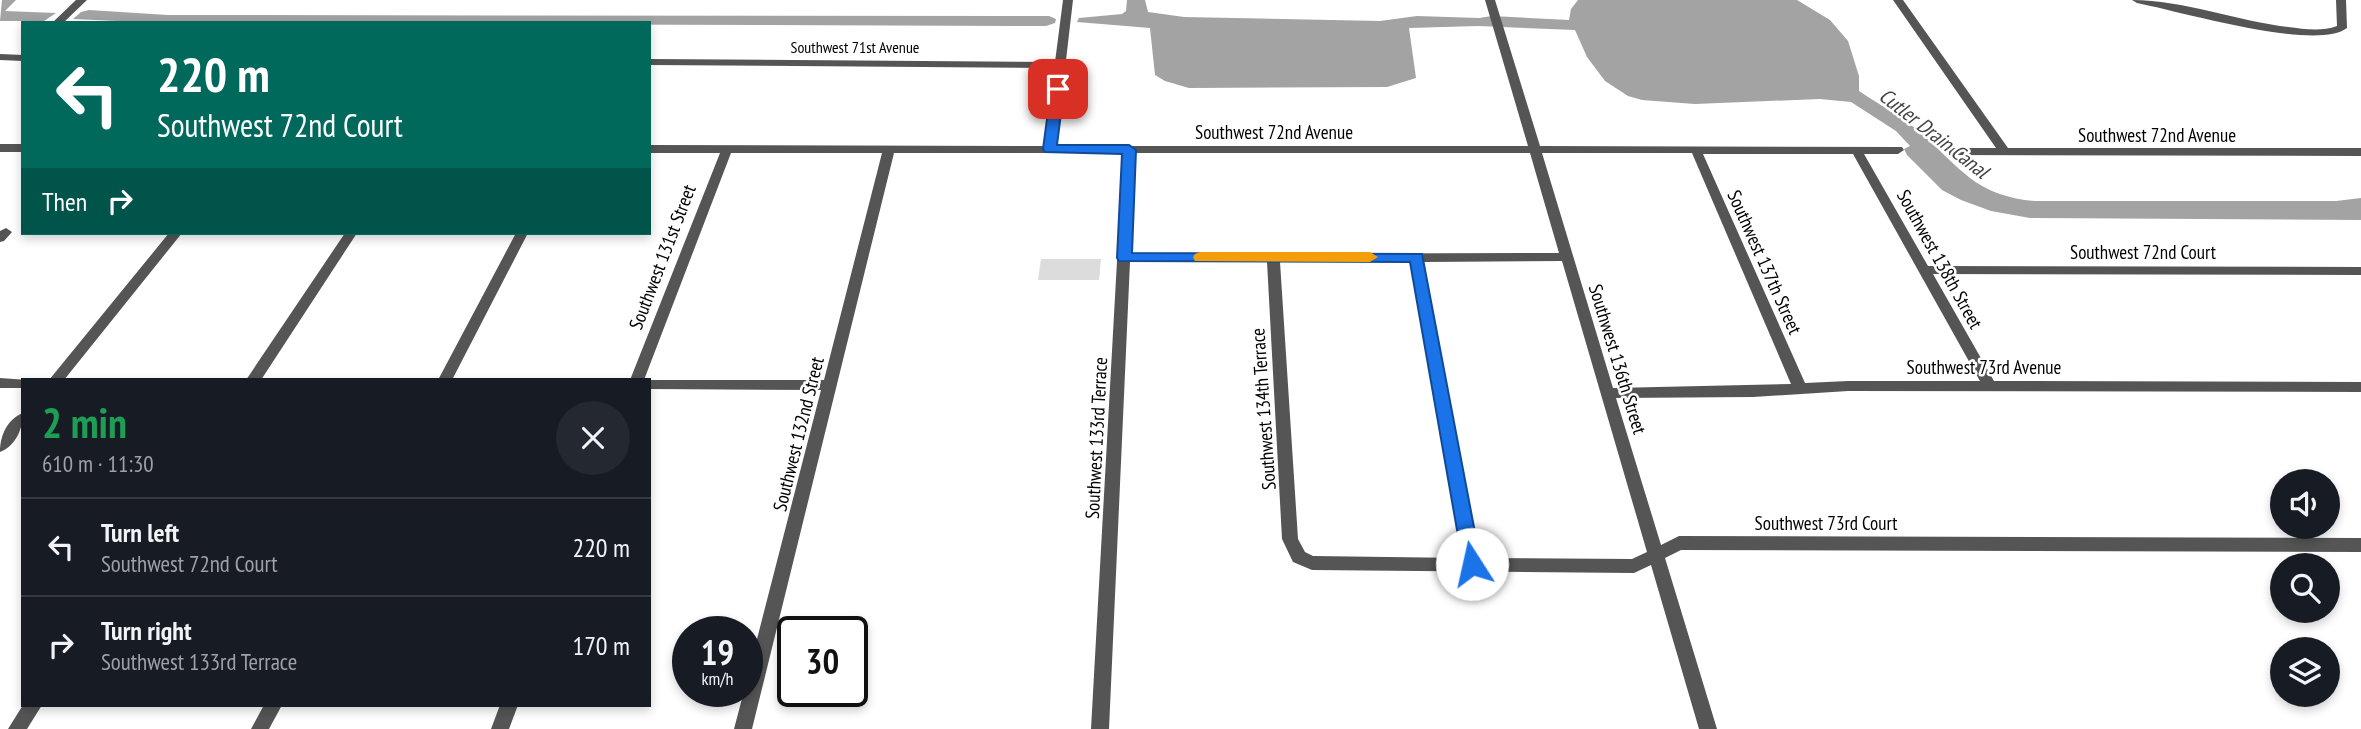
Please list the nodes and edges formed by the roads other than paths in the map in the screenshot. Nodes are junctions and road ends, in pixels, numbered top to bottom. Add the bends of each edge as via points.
1 (82, 0) edge
2 (1068, 0) edge
3 (1490, 0) edge
4 (1898, 0) edge
5 (2137, 0) edge
6 (2341, 0) edge
7 (59, 21) edge
8 (21, 56) edge
9 (0, 57) edge
10 (651, 62) edge
11 (1061, 65) junction
12 (0, 148) edge
13 (21, 148) edge
14 (651, 149) edge
15 (727, 149) junction
16 (890, 149) junction
17 (1050, 149) junction
18 (1129, 150) junction
19 (1535, 150) junction
20 (1696, 150) junction
21 (1898, 150) dead end
22 (1857, 151) junction
23 (1953, 152) dead end
24 (2005, 152) junction
25 (2361, 152) edge
26 (174, 235) edge
27 (350, 235) edge
28 (521, 235) edge
29 (1273, 257) junction
30 (1417, 257) junction
31 (1567, 257) junction
32 (1124, 258) junction
33 (1924, 270) junction
34 (2361, 271) edge
35 (58, 378) edge
36 (254, 378) edge
37 (446, 378) edge
38 (638, 378) edge
39 (0, 383) edge
40 (21, 383) edge
41 (651, 384) edge
42 (830, 385) junction
43 (1990, 387) junction
44 (2361, 387) edge
45 (1800, 389) junction
46 (1608, 393) junction
47 (21, 420) edge
48 (0, 446) edge
49 (2361, 545) edge
50 (1657, 556) junction
51 (1299, 557) joint
52 (1472, 564) junction
53 (32, 707) edge
54 (272, 707) edge
55 (508, 707) edge
56 (17, 729) edge
57 (260, 729) edge
58 (500, 729) edge
59 (743, 729) edge
60 (1100, 729) edge
61 (1708, 729) edge

1 - 7 street
2 - 11 street
3 - 19 street, Southwest 136th Street
4 - 24 street
5 - 6 street via 2316,35 2342,28
8 - 9 street
10 - 11 street, Southwest 71st Avenue
11 - 17 street
12 - 13 street
14 - 15 street, Southwest 72nd Avenue
15 - 16 street, Southwest 72nd Avenue
15 - 38 street, Southwest 131st Street
16 - 17 street, Southwest 72nd Avenue
16 - 42 street, Southwest 132nd Street
17 - 18 street, Southwest 72nd Avenue
18 - 19 street, Southwest 72nd Avenue
18 - 32 street, Southwest 133rd Terrace
19 - 20 street, Southwest 72nd Avenue
19 - 31 street, Southwest 136th Street
20 - 22 street, Southwest 72nd Avenue
20 - 45 street, Southwest 137th Street
21 - 22 street, Southwest 72nd Avenue
22 - 33 street, Southwest 138th Street
23 - 24 street, Southwest 72nd Avenue
24 - 25 street, Southwest 72nd Avenue
26 - 35 street
27 - 36 street
28 - 37 street
29 - 30 street
29 - 32 street
29 - 51 street, Southwest 134th Terrace via 1290,533
30 - 31 street
30 - 52 street
31 - 46 street, Southwest 136th Street
32 - 60 street, Southwest 133rd Terrace
33 - 34 street, Southwest 72nd Court
33 - 43 street, Southwest 138th Street
39 - 40 street
41 - 42 street
42 - 59 street, Southwest 132nd Street
43 - 44 street, Southwest 73rd Avenue
43 - 45 street, Southwest 73rd Avenue
45 - 46 street, Southwest 73rd Avenue
46 - 50 street, Southwest 136th Street
47 - 48 street
49 - 50 street, Southwest 73rd Court via 1679,543
50 - 52 street, Southwest 73rd Court via 1634,566
50 - 61 street, Southwest 136th Street
51 - 52 street, Southwest 73rd Court via 1320,564
53 - 56 street
54 - 57 street
55 - 58 street

